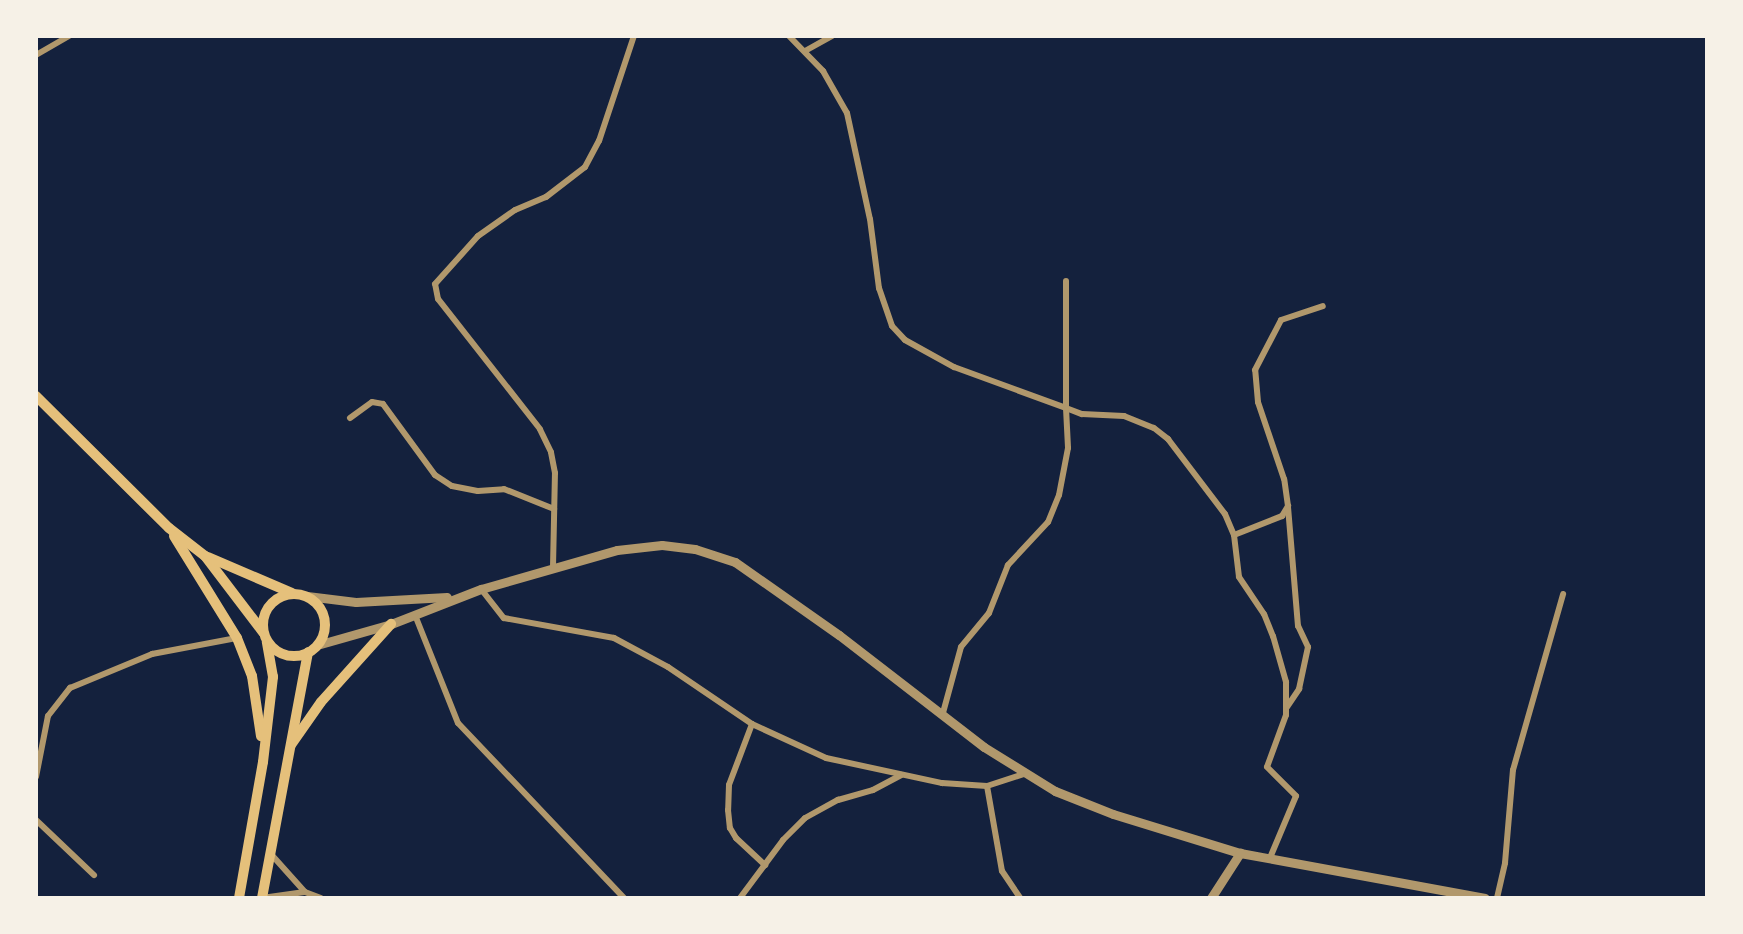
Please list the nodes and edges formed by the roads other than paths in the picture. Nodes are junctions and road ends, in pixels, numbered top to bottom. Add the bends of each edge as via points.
1 (69, 36) edge
2 (634, 36) edge
3 (789, 36) edge
4 (832, 36) edge
5 (805, 51) junction
6 (36, 55) edge
7 (1065, 281) dead end
8 (1323, 306) dead end
9 (36, 396) edge
10 (1066, 408) junction
11 (350, 418) dead end
12 (1288, 506) junction
13 (554, 509) junction
14 (169, 528) junction
15 (1234, 535) junction
16 (205, 556) junction
17 (553, 567) junction
18 (481, 589) junction
19 (292, 593) junction
20 (1563, 594) dead end
21 (307, 596) junction
22 (458, 596) junction
23 (415, 615) junction
24 (391, 624) junction
25 (265, 637) junction
26 (237, 638) junction
27 (313, 649) junction
28 (1286, 707) junction
29 (943, 713) junction
30 (752, 724) junction
31 (288, 751) junction
32 (263, 762) junction
33 (1024, 774) junction
34 (901, 775) junction
35 (36, 777) edge
36 (987, 786) junction
37 (36, 820) edge
38 (270, 853) junction
39 (1240, 854) junction
40 (1270, 858) junction
41 (765, 865) junction
42 (94, 874) dead end
43 (305, 892) junction
44 (238, 898) edge
45 (262, 898) edge
46 (321, 898) edge
47 (622, 898) edge
48 (740, 898) edge
49 (1020, 898) edge
50 (1213, 898) edge
51 (1485, 898) edge
52 (1497, 898) edge

1 - 6 street
2 - 13 street via 599,141 585,167 546,197 516,210 478,236 435,284 438,299 540,429 555,473
3 - 5 street
4 - 5 street
5 - 10 street via 838,93 847,113 868,208 879,288 892,326 905,340 935,358
7 - 10 street
8 - 12 street via 1281,320 1256,370 1258,402 1284,479
9 - 14 main road
10 - 15 street via 1082,414 1124,416 1154,428 1205,486
10 - 29 street via 1065,464 1052,513 1038,537 1008,565 989,613 961,647
11 - 13 street via 372,402 383,404 428,467 452,486 478,491 504,489
12 - 15 street via 1282,516
12 - 28 street via 1298,626 1308,647 1299,689
13 - 17 street
14 - 16 main road
14 - 26 main road
15 - 28 street via 1239,577 1264,614 1282,662
16 - 19 main road
16 - 25 main road
17 - 18 street
17 - 29 street via 617,550 662,545 735,562
18 - 22 street
18 - 30 street via 504,618 614,638 668,667
19 - 21 main road
19 - 25 main road via 281,596 266,610
20 - 52 street via 1513,770 1505,863
21 - 22 street via 389,603
21 - 27 main road via 317,603 325,624
22 - 23 street
23 - 24 street
23 - 47 street via 458,723
24 - 27 street
24 - 31 main road via 328,694
25 - 27 main road via 286,655
25 - 32 main road via 273,677
26 - 32 main road via 252,676
26 - 35 street via 152,654 70,688 48,716
27 - 31 main road
28 - 40 street via 1286,721 1267,767 1294,792 1295,801
29 - 33 street
30 - 34 street via 826,758
30 - 41 street via 729,785 728,810 730,828 736,838
31 - 38 main road
32 - 44 main road
33 - 36 street
33 - 39 street via 1113,814
34 - 36 street
34 - 41 street via 805,818
36 - 49 street via 1002,871
37 - 42 street
38 - 43 street
38 - 45 main road
39 - 40 street
39 - 50 street
40 - 51 street
41 - 48 street
43 - 45 street
43 - 46 street

